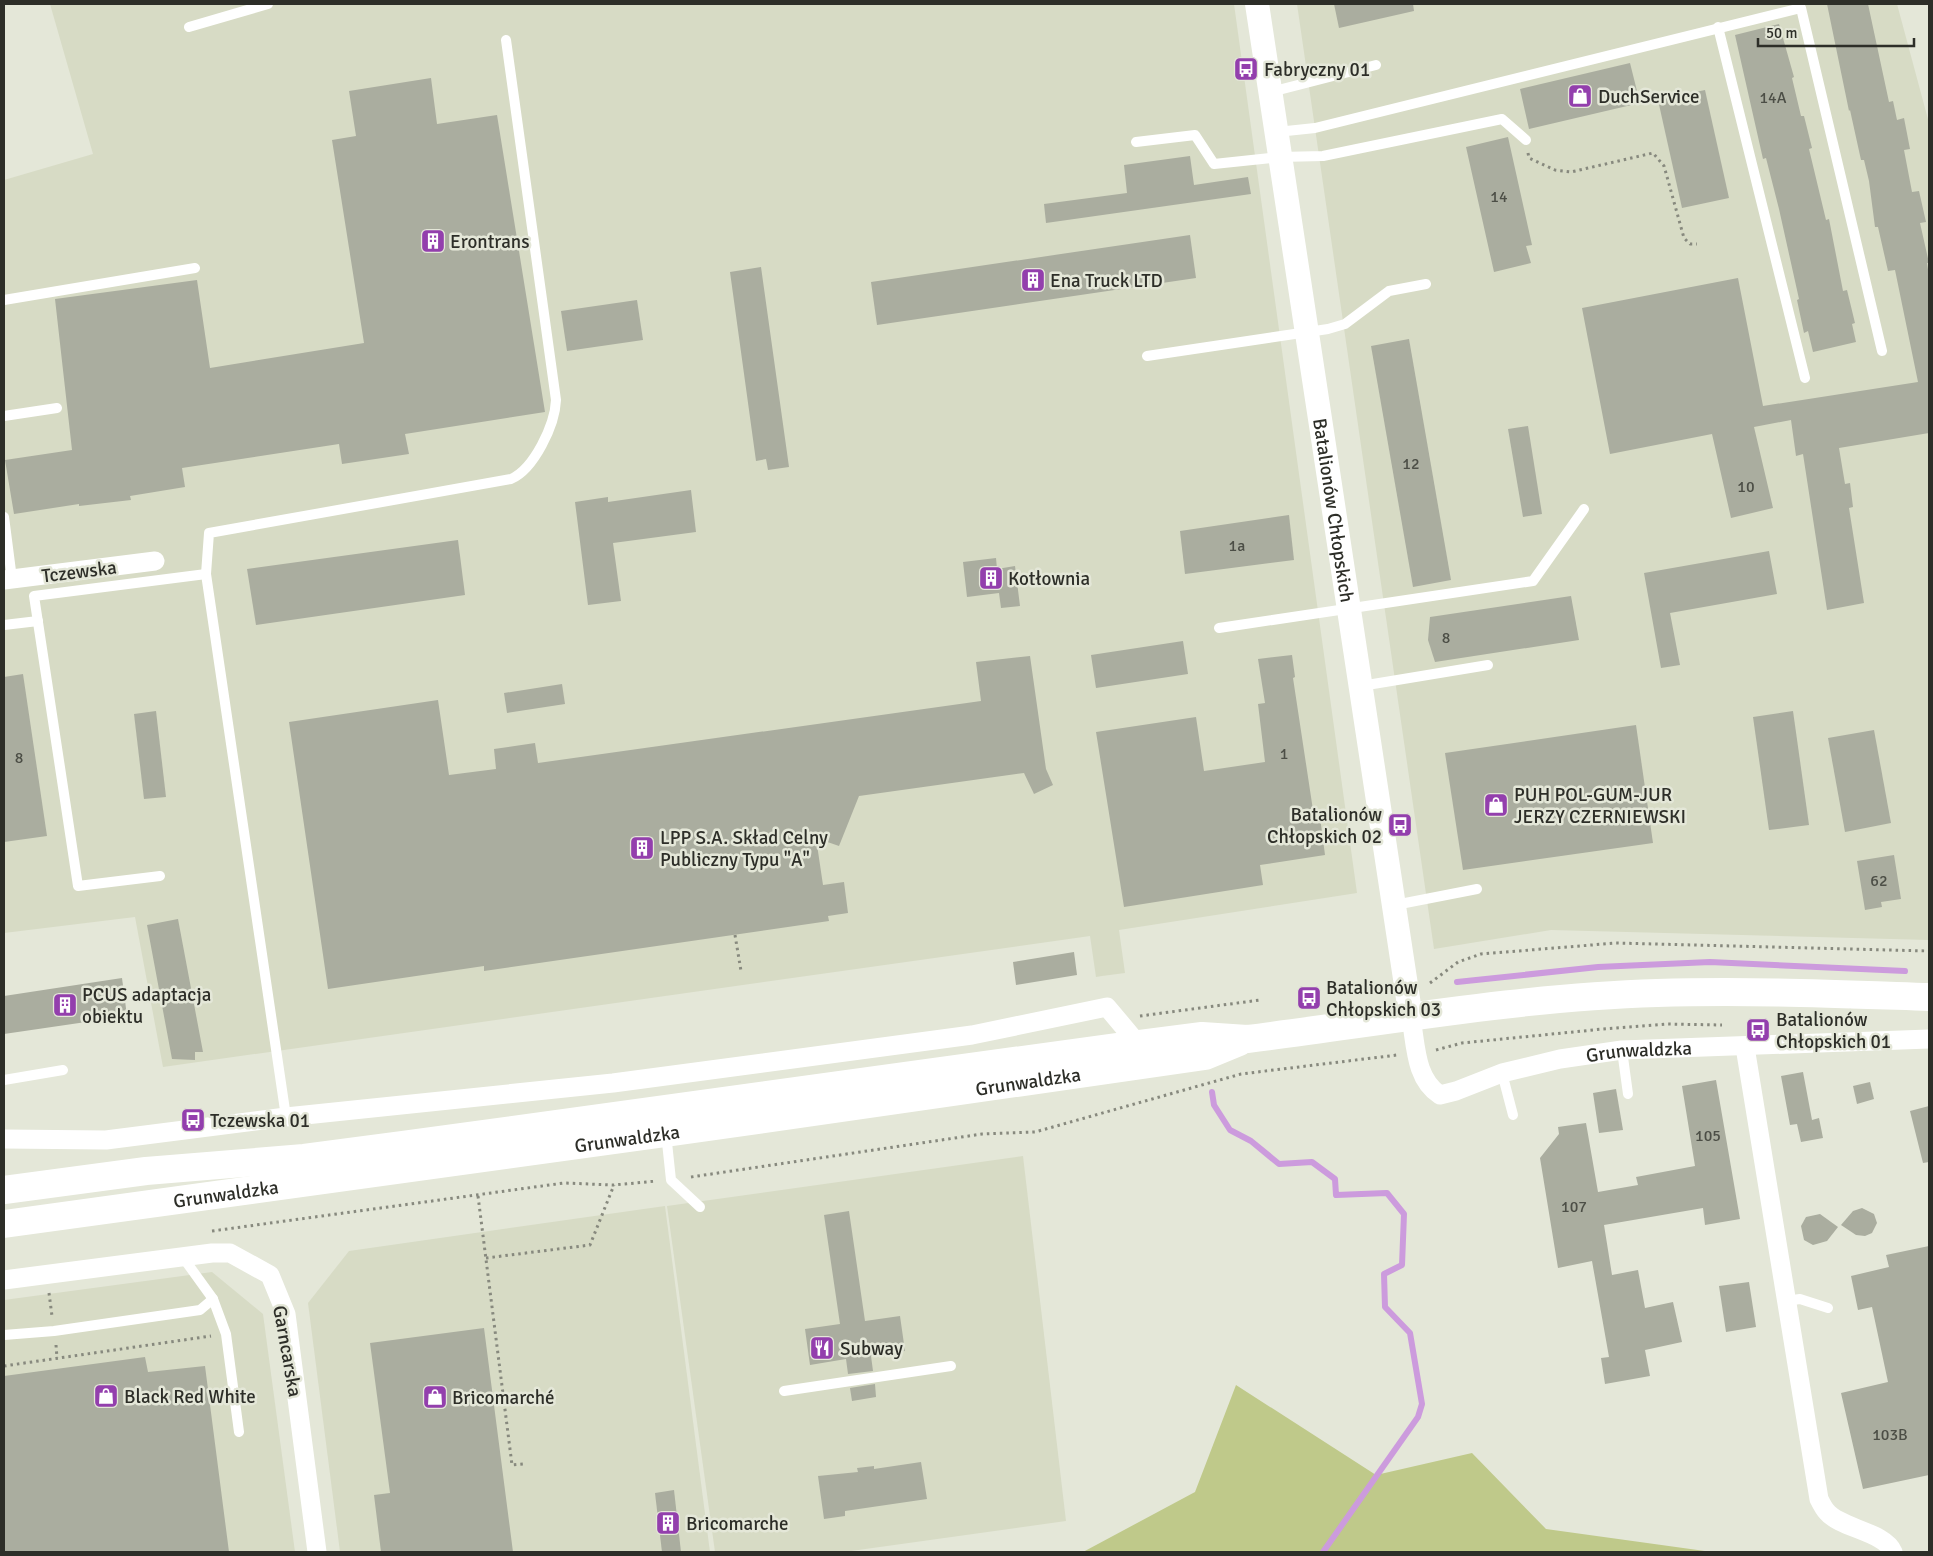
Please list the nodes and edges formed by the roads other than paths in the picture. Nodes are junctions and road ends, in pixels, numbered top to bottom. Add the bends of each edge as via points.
1 (268, 4) edge
2 (1257, 4) edge
3 (190, 27) dead end
4 (1718, 27) junction
5 (506, 40) dead end
6 (1376, 66) dead end
7 (1271, 92) junction
8 (1277, 132) junction
9 (1526, 140) road end
10 (1136, 142) dead end
11 (1280, 157) junction
12 (194, 268) dead end
13 (1426, 284) dead end
14 (4, 300) edge
15 (1306, 330) junction
16 (1882, 351) dead end
17 (1147, 356) dead end
18 (1805, 378) dead end
19 (57, 408) dead end
20 (4, 416) edge
21 (1584, 509) dead end
22 (4, 518) edge
23 (155, 561) dead end
24 (206, 574) junction
25 (8, 580) edge
26 (1350, 610) junction
27 (38, 620) junction
28 (4, 625) edge
29 (1218, 628) dead end
30 (1488, 666) dead end
31 (1361, 686) junction
32 (160, 876) dead end
33 (1477, 889) dead end
34 (1395, 905) junction
35 (1929, 997) edge
36 (1411, 1018) junction
37 (1247, 1039) junction
38 (1929, 1039) edge
39 (1138, 1044) junction
40 (1745, 1047) junction
41 (1622, 1050) junction
42 (63, 1070) dead end
43 (1502, 1073) junction
44 (4, 1080) edge
45 (1628, 1094) dead end
46 (1513, 1115) dead end
47 (286, 1117) junction
48 (668, 1121) junction
49 (4, 1139) edge
50 (4, 1190) edge
51 (700, 1207) dead end
52 (4, 1224) edge
53 (182, 1256) junction
54 (4, 1280) edge
55 (213, 1298) junction
56 (1786, 1301) junction
57 (1828, 1308) dead end
58 (4, 1335) edge
59 (951, 1366) dead end
60 (784, 1391) dead end
61 (239, 1432) dead end
62 (317, 1552) edge
63 (1893, 1552) edge

1 - 3 lane
2 - 7 street, Batalionów Chłopskich
4 - 8 lane via 1315,128
4 - 16 lane via 1801,8
4 - 18 lane
5 - 24 lane via 556,400 555,415 533,459 521,475 511,479 209,533
6 - 7 lane
7 - 8 street, Batalionów Chłopskich
8 - 11 street, Batalionów Chłopskich
9 - 11 lane via 1502,119 1323,156
10 - 11 lane via 1195,135 1214,164
11 - 15 street, Batalionów Chłopskich
12 - 14 lane
13 - 15 lane via 1389,291 1345,324
15 - 17 lane
15 - 26 street, Batalionów Chłopskich
19 - 20 lane
21 - 26 lane via 1533,581
22 - 25 lane
23 - 25 street, Tczewska
24 - 27 lane via 34,596
24 - 47 lane
26 - 29 lane
26 - 31 street, Batalionów Chłopskich
27 - 28 lane
27 - 32 lane via 78,886
30 - 31 lane
31 - 34 street, Batalionów Chłopskich
33 - 34 lane
34 - 36 street, Batalionów Chłopskich
35 - 36 main road, Grunwaldzka via 1656,993 1527,1003
36 - 37 main road, Grunwaldzka
36 - 43 street, Grunwaldzka via 1422,1076 1429,1088 1440,1095
37 - 39 main road, Grunwaldzka via 1202,1036
37 - 48 main road, Grunwaldzka via 1205,1056
38 - 40 street, Grunwaldzka
39 - 47 street via 1112,1013 924,1042 614,1083
39 - 48 main road, Grunwaldzka
40 - 41 street, Grunwaldzka
40 - 56 street
41 - 43 street, Grunwaldzka via 1560,1059
41 - 45 lane
42 - 44 lane
43 - 46 lane
47 - 49 street via 106,1140
48 - 50 main road, Grunwaldzka via 304,1158 191,1166
48 - 51 lane via 670,1180
48 - 52 main road, Grunwaldzka
53 - 54 street, Garncarska
53 - 55 lane
53 - 62 street, Garncarska via 230,1253 270,1275 286,1314
55 - 58 lane via 200,1310
55 - 61 lane via 226,1334
56 - 57 lane via 1800,1299
56 - 63 street via 1819,1499 1827,1514 1877,1538
59 - 60 lane

